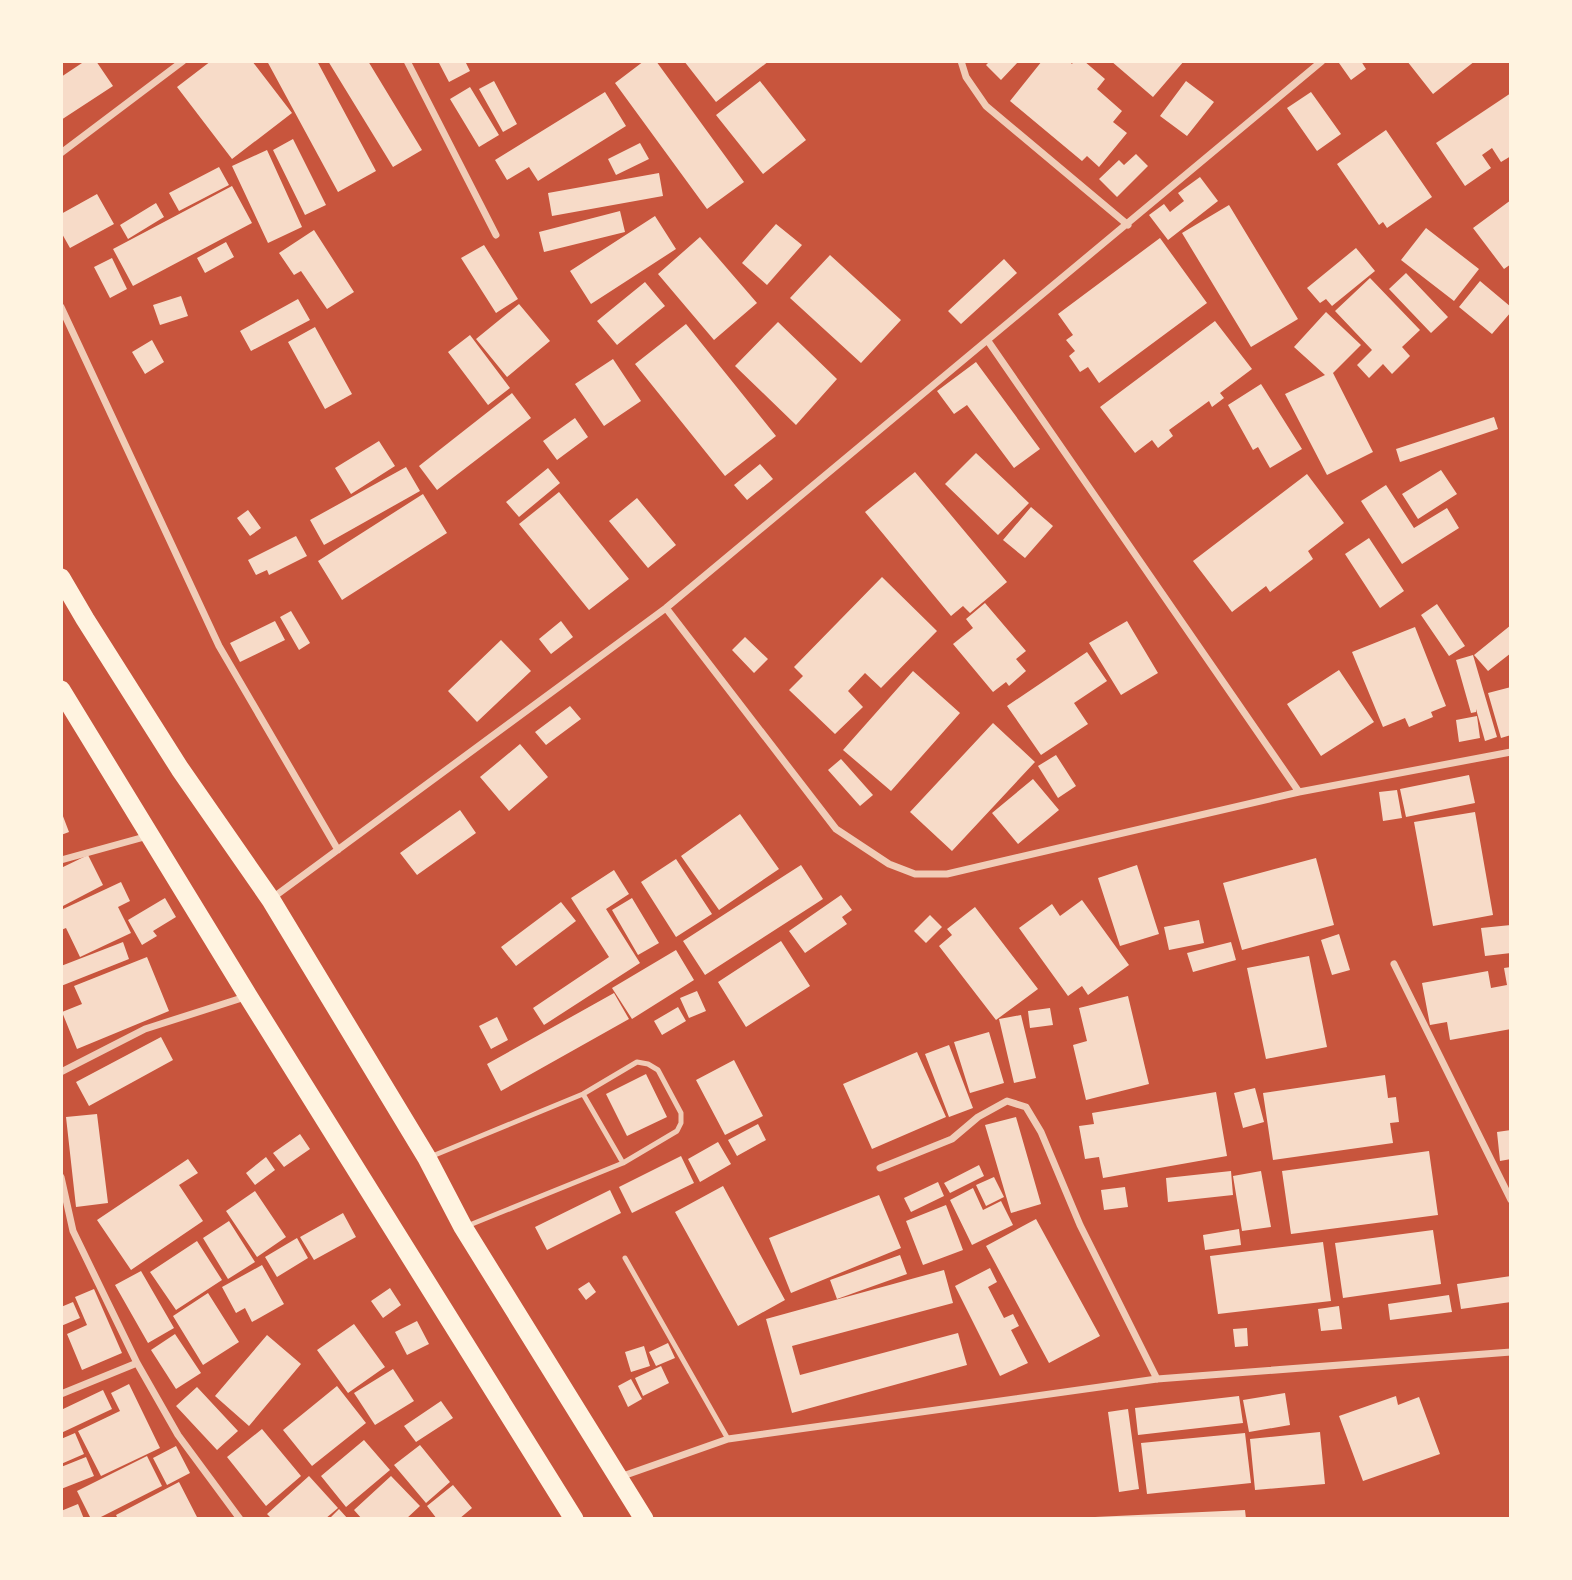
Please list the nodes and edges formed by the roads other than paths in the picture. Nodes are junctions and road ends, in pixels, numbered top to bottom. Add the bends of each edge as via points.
1 (183, 61) edge
2 (407, 61) edge
3 (961, 61) edge
4 (1322, 61) edge
5 (61, 153) edge
6 (1128, 225) junction
7 (496, 235) dead end
8 (61, 307) edge
9 (988, 341) junction
10 (61, 578) edge
11 (666, 608) junction
12 (61, 690) edge
13 (1511, 752) edge
14 (1299, 792) junction
15 (152, 835) junction
16 (338, 850) junction
17 (61, 860) edge
18 (271, 900) junction
19 (1394, 964) dead end
20 (248, 996) junction
21 (61, 1072) edge
22 (583, 1094) junction
23 (427, 1158) junction
24 (623, 1163) junction
25 (880, 1168) dead end
26 (61, 1177) edge
27 (1511, 1200) edge
28 (463, 1227) junction
29 (625, 1258) dead end
30 (1511, 1352) edge
31 (137, 1363) junction
32 (1157, 1379) junction
33 (61, 1394) edge
34 (728, 1439) junction
35 (619, 1477) junction
36 (240, 1519) edge
37 (574, 1519) edge
38 (644, 1519) edge

1 - 5 street
2 - 7 street
3 - 6 street via 986,106
4 - 6 street
6 - 9 street
8 - 16 street via 219,646
9 - 11 street
9 - 14 street
10 - 18 highway via 180,769
11 - 14 street via 836,829 915,874 947,874
11 - 16 street
12 - 15 highway
13 - 14 street
15 - 17 street
15 - 20 highway
16 - 18 street
18 - 23 highway
19 - 27 street
20 - 21 street via 145,1030
20 - 37 highway
22 - 23 lane
22 - 24 lane
22 - 24 lane via 636,1062 659,1070 681,1113 681,1123 677,1131
23 - 28 highway
24 - 28 lane
25 - 32 street via 952,1139 1007,1101 1026,1107
26 - 31 street via 73,1231
28 - 35 highway
29 - 34 lane
30 - 32 street
31 - 33 street
31 - 36 street via 178,1435
32 - 34 street
34 - 35 street
35 - 38 highway

